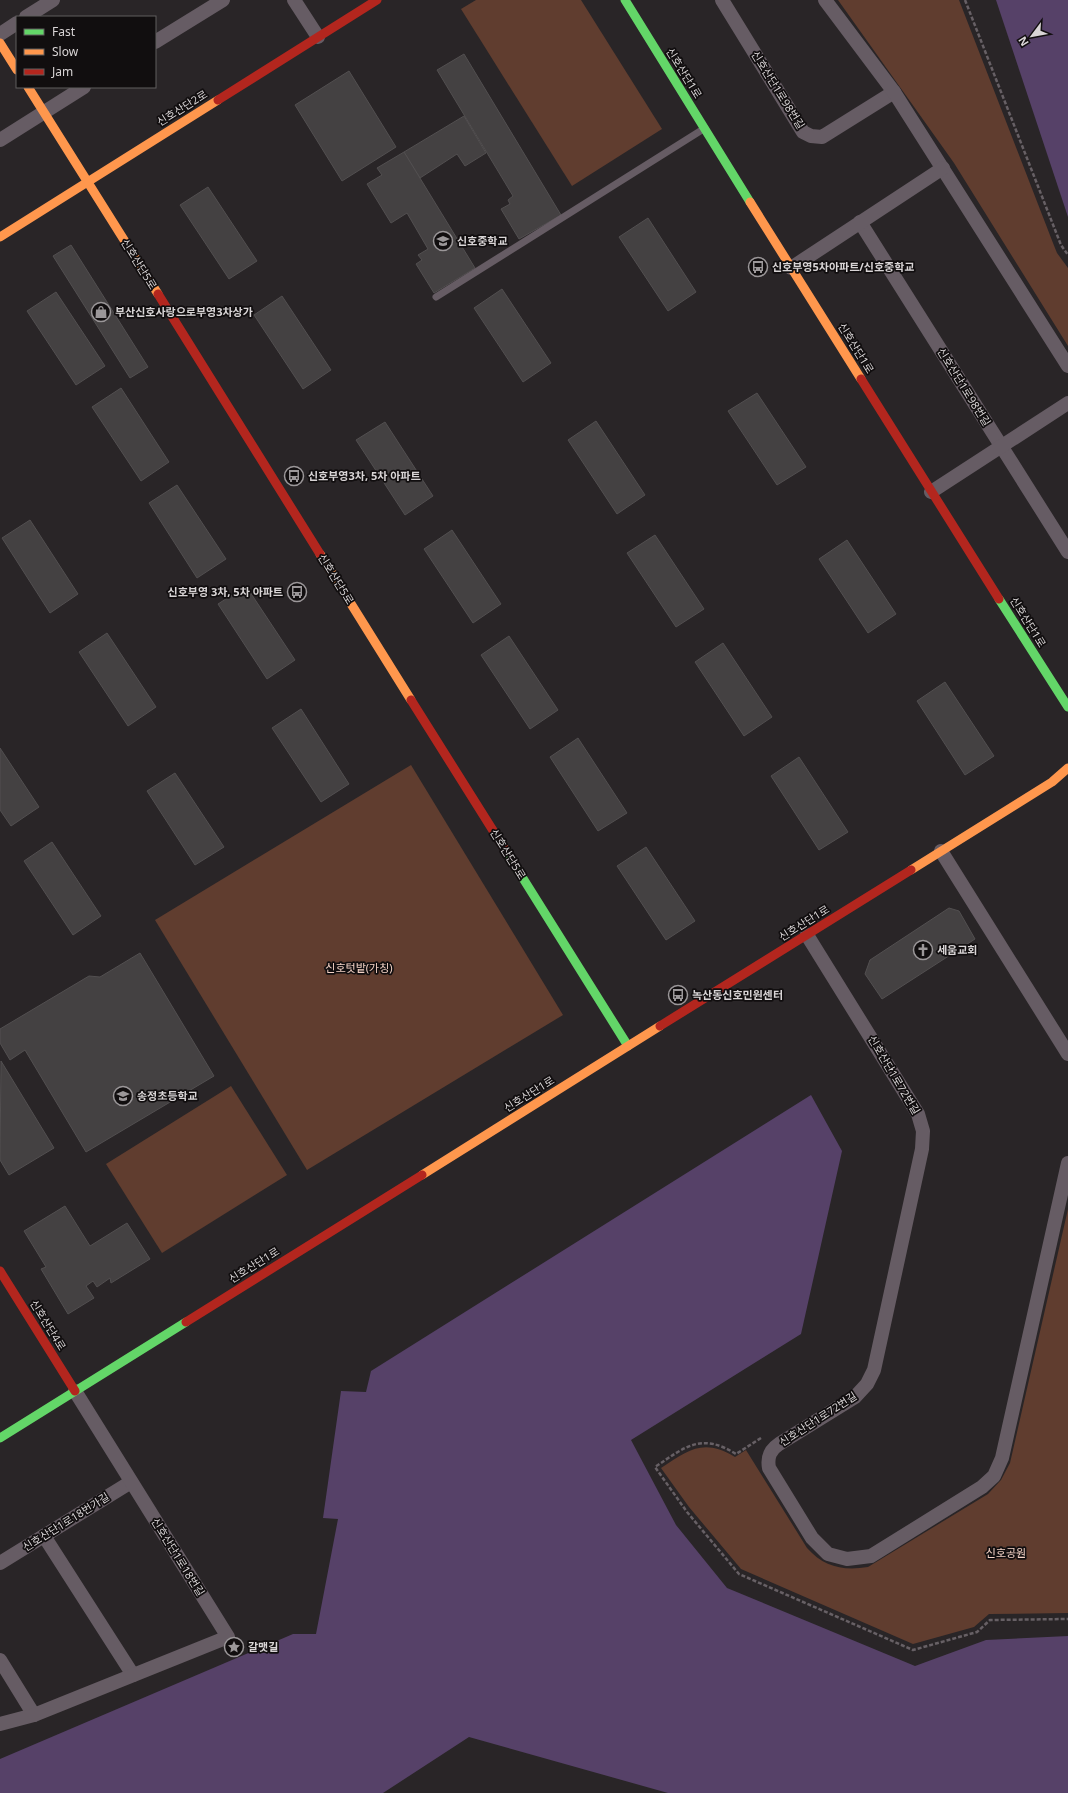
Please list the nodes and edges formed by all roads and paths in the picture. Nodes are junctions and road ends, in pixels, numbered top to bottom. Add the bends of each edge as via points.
1 (53, 0) edge
2 (223, 0) edge
3 (294, 0) edge
4 (377, 0) edge
5 (624, 0) edge
6 (722, 0) edge
7 (825, 0) edge
8 (965, 0) edge
9 (28, 16) edge
10 (16, 24) edge
11 (0, 34) edge
12 (318, 37) junction
13 (156, 41) edge
14 (0, 42) edge
15 (16, 68) edge
16 (29, 88) edge
17 (82, 88) edge
18 (894, 92) junction
19 (44, 112) junction
20 (705, 128) junction
21 (0, 140) edge
22 (943, 168) junction
23 (88, 182) junction
24 (860, 222) junction
25 (0, 237) edge
26 (1068, 256) edge
27 (791, 268) junction
28 (436, 297) dead end
29 (1068, 366) edge
30 (1068, 403) edge
31 (1002, 446) junction
32 (932, 492) junction
33 (1068, 552) edge
34 (1068, 707) edge
35 (1068, 768) edge
36 (942, 851) junction
37 (807, 935) junction
38 (628, 1046) junction
39 (1068, 1054) edge
40 (1068, 1163) edge
41 (0, 1271) edge
42 (75, 1391) junction
43 (0, 1438) edge
44 (131, 1482) junction
45 (44, 1536) junction
46 (0, 1563) edge
47 (0, 1660) edge
48 (133, 1675) junction
49 (34, 1715) junction
50 (0, 1724) edge

1 - 9 street
2 - 13 street
3 - 12 street
4 - 12 main road, 신호산단2로 via 360,8
5 - 20 main road, 신호산단1로
6 - 18 street, 신호산단1로98번길 via 806,134 822,137
7 - 18 street
8 - 26 path
10 - 11 street
12 - 23 main road, 신호산단2로
14 - 15 main road
16 - 19 main road, 신호산단5로
17 - 19 street
18 - 22 street
19 - 21 street
19 - 23 main road, 신호산단5로
20 - 27 main road, 신호산단1로
20 - 28 lane
22 - 24 street
22 - 29 street
23 - 25 main road, 신호산단2로
23 - 38 main road, 신호산단5로
24 - 27 street
24 - 31 street, 신호산단1로98번길
27 - 32 main road, 신호산단1로
30 - 31 street
31 - 32 street
31 - 33 street, 신호산단1로98번길
32 - 34 main road, 신호산단1로
35 - 36 main road, 신호산단1로 via 1052,782
36 - 37 main road, 신호산단1로
36 - 39 street
37 - 38 main road, 신호산단1로
37 - 40 street, 신호산단1로72번길 via 918,1114 923,1131 920,1157 874,1370 855,1397 779,1444 769,1455 769,1468 812,1538 828,1554 847,1559 871,1556 982,1487 994,1476 1002,1458
38 - 42 main road, 신호산단1로
41 - 42 main road, 신호산단4로
42 - 43 main road, 신호산단1로
42 - 44 street, 신호산단1로18번길
44 - 45 street, 신호산단1로18번가길
44 - 48 street, 신호산단1로18번길 via 228,1637
45 - 46 street, 신호산단1로18번가길
45 - 48 street
47 - 49 street
48 - 49 street, 신호산단1로18번길
49 - 50 street, 신호산단1로18번길

